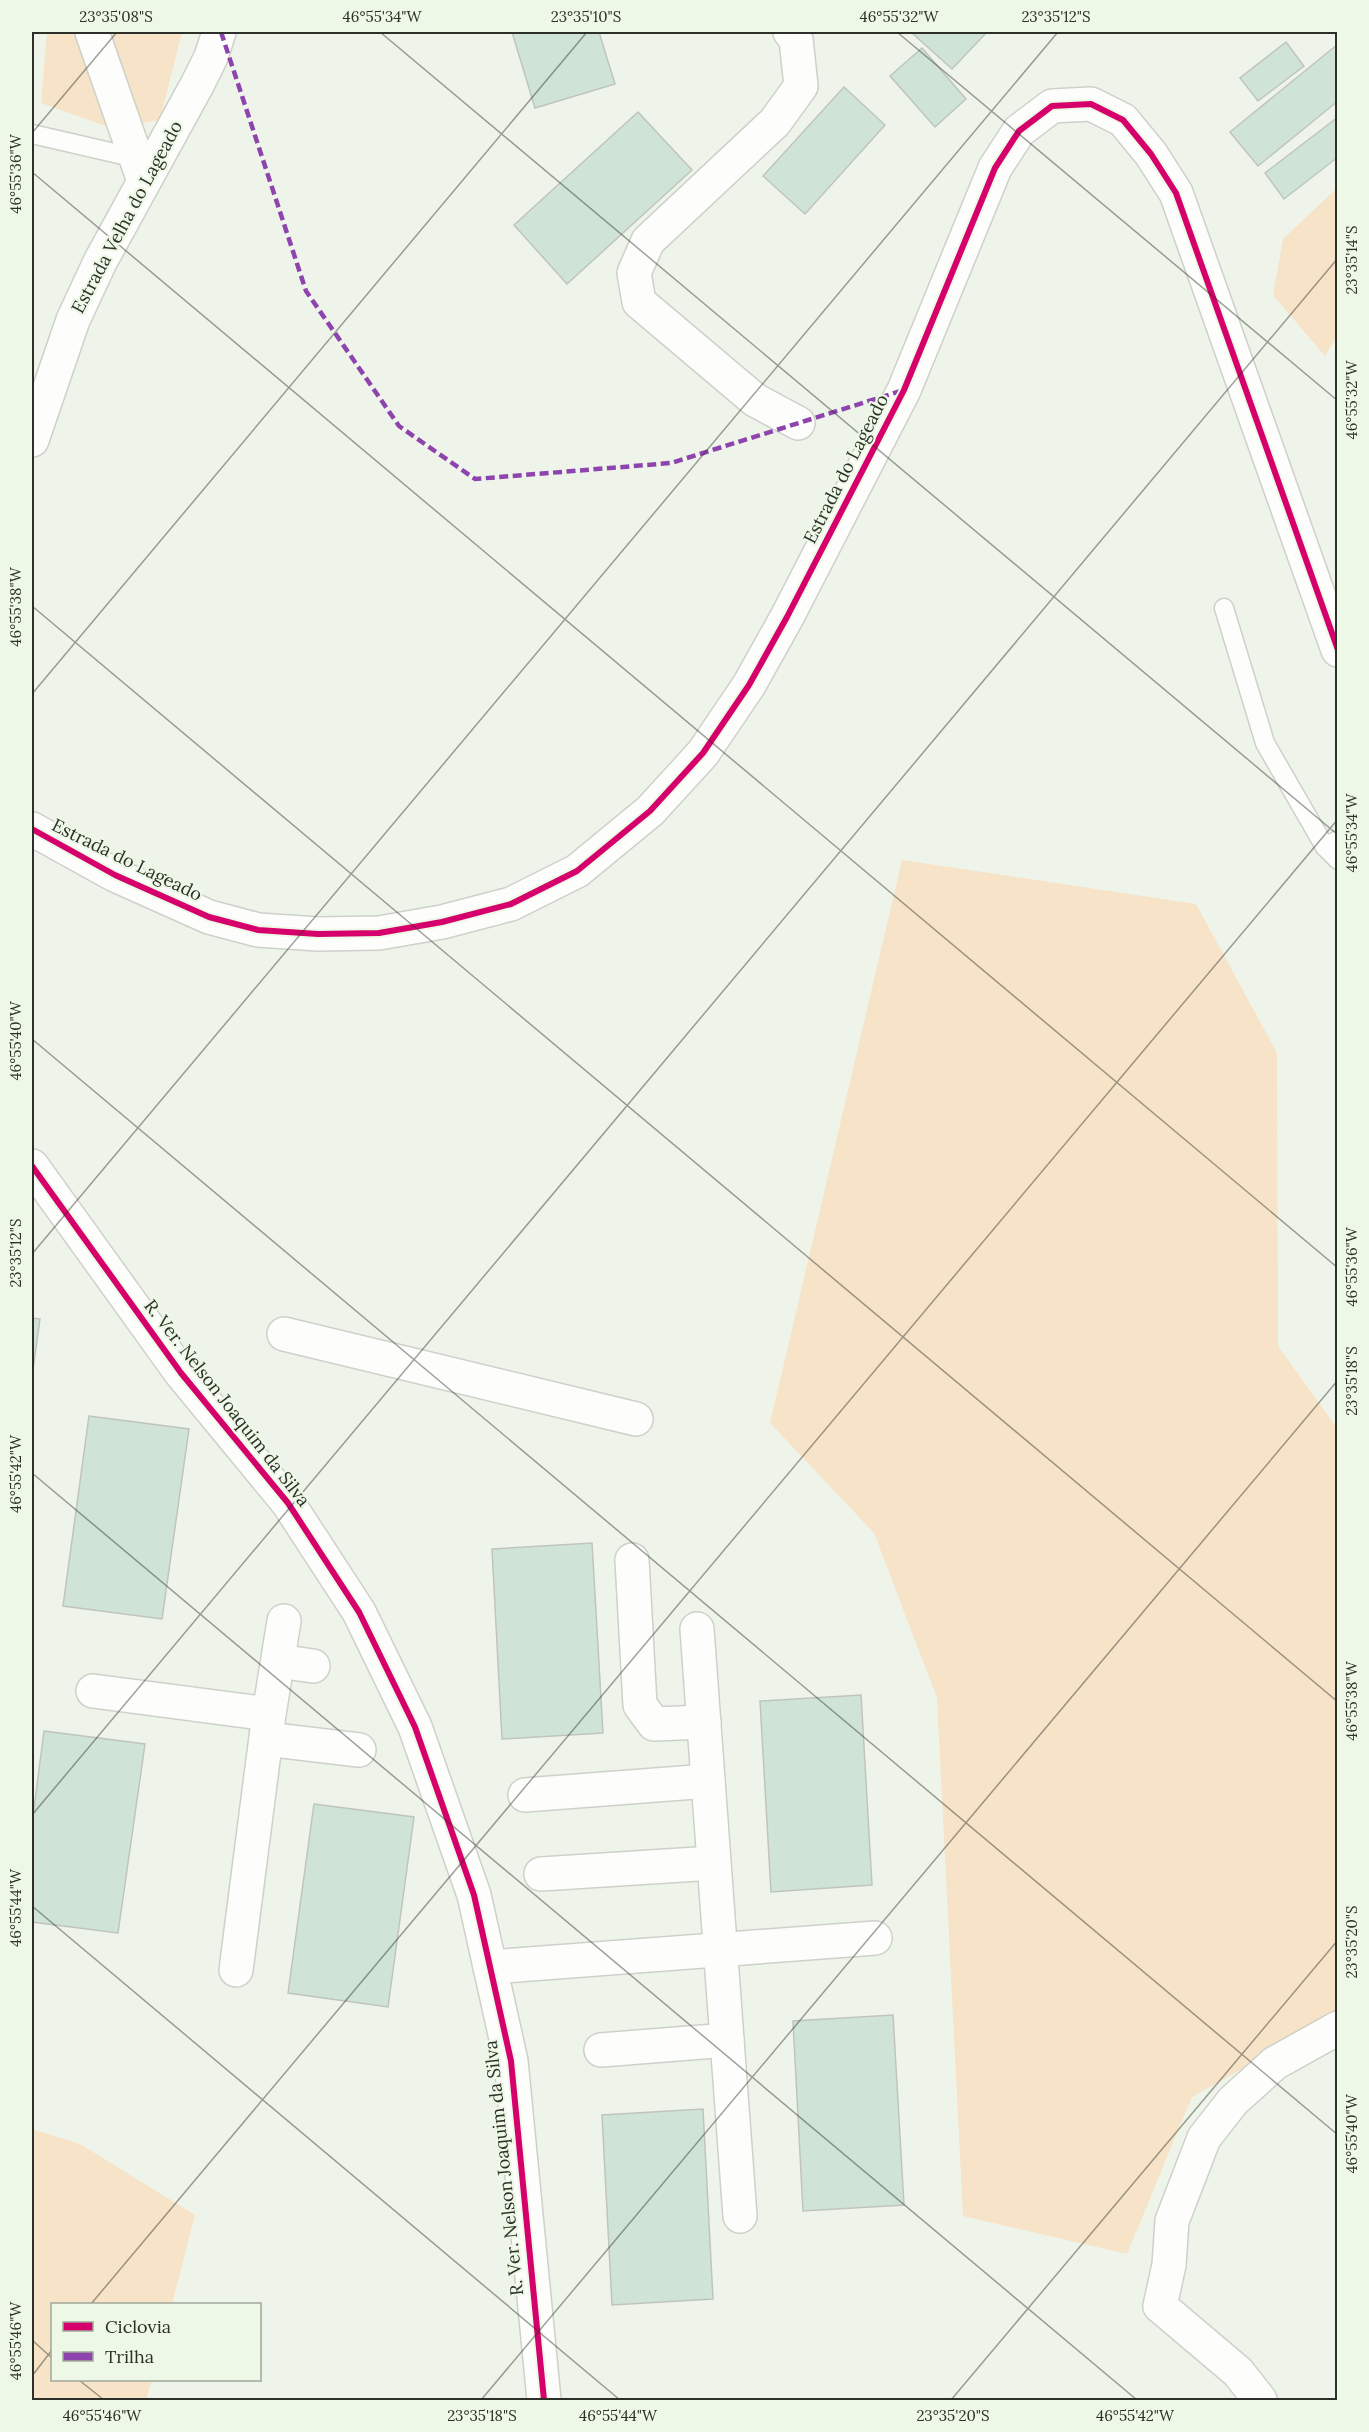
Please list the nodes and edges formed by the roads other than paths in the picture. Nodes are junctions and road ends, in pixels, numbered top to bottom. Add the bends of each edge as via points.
1 (92, 32) edge
2 (219, 32) edge
3 (790, 32) edge
4 (32, 134) edge
5 (140, 169) junction
6 (798, 423) dead end
7 (32, 440) edge
8 (1224, 608) dead end
9 (1338, 650) edge
10 (32, 829) edge
11 (1333, 849) edge
12 (32, 1166) edge
13 (284, 1334) dead end
14 (636, 1419) dead end
15 (632, 1560) dead end
16 (284, 1621) dead end
17 (697, 1629) dead end
18 (278, 1660) junction
19 (314, 1666) dead end
20 (93, 1691) dead end
21 (704, 1722) junction
22 (268, 1726) junction
23 (359, 1750) dead end
24 (708, 1781) junction
25 (525, 1795) dead end
26 (713, 1863) junction
27 (541, 1874) dead end
28 (874, 1938) dead end
29 (720, 1951) junction
30 (490, 1967) junction
31 (236, 1970) dead end
32 (1338, 2028) edge
33 (727, 2040) junction
34 (601, 2050) dead end
35 (740, 2216) dead end
36 (544, 2400) edge
37 (1260, 2400) edge

1 - 5 street
2 - 5 street, Estrada Velha do Lageado via 197,86
3 - 6 street via 796,39 801,86 775,122 648,241 634,273 639,302 755,400
4 - 5 lane
5 - 7 street, Estrada Velha do Lageado via 73,321
8 - 11 lane via 1265,743
9 - 10 street, Estrada do Lageado via 1176,194 1123,120 1091,104 1052,106 1019,131 995,168 904,390 749,685 703,753 651,811 577,871 511,904 442,922 379,933 258,930 199,913 115,875
12 - 30 street, R. Ver. Nelson Joaquim da Silva via 181,1373 288,1503 359,1612 415,1727 474,1895
13 - 14 street
15 - 21 street via 640,1705 654,1724
16 - 18 street
17 - 21 street
18 - 19 street
18 - 22 street
20 - 22 street
21 - 24 street
22 - 23 street
22 - 31 street
24 - 25 street
24 - 26 street
26 - 27 street
26 - 29 street
28 - 29 street
29 - 30 street
29 - 33 street
30 - 36 street, R. Ver. Nelson Joaquim da Silva via 511,2061
32 - 37 street via 1275,2062 1233,2101 1204,2138 1172,2221 1169,2265 1160,2306 1238,2372
33 - 34 street
33 - 35 street

